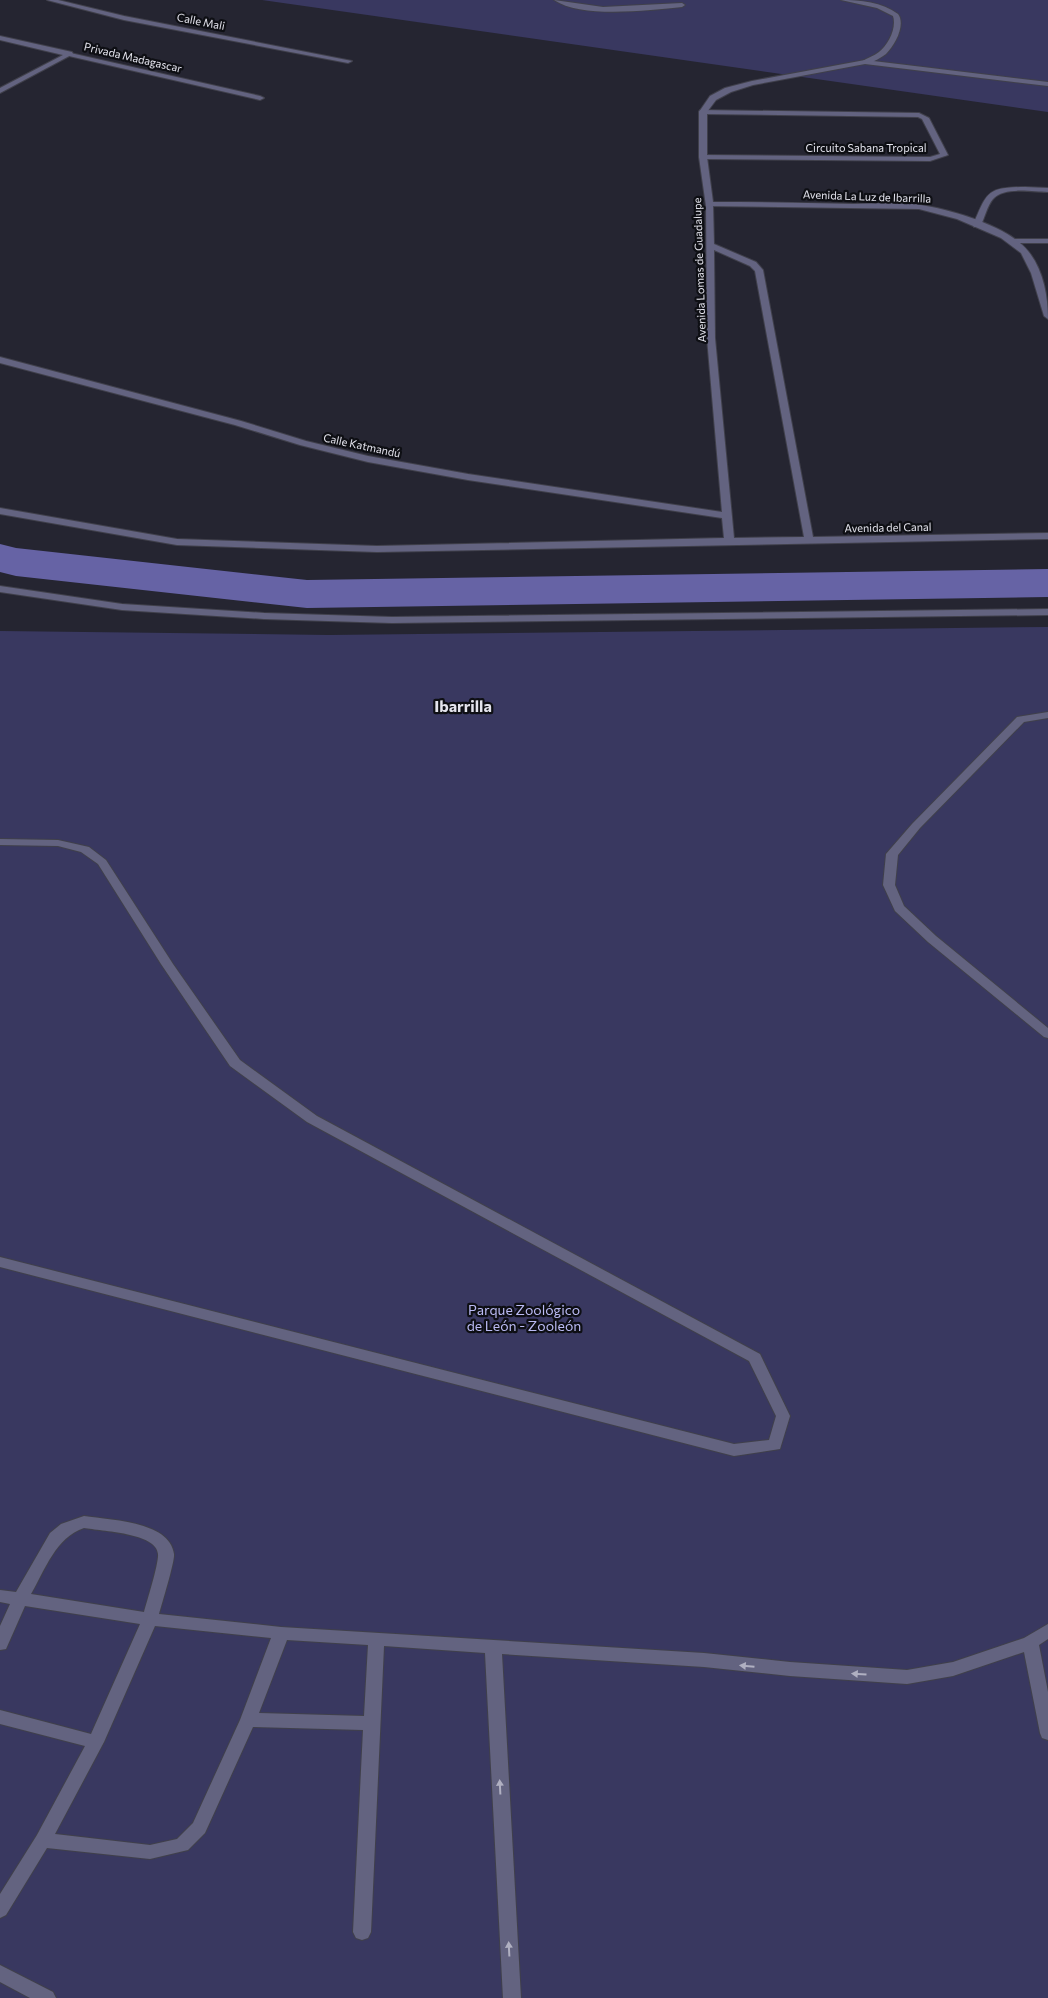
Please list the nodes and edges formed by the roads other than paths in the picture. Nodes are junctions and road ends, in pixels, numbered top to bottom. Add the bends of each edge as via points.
1 (50, 0) edge
2 (557, 0) edge
3 (844, 0) edge
4 (682, 5) dead end
5 (0, 38) edge
6 (69, 54) junction
7 (348, 61) dead end
8 (865, 62) junction
9 (1048, 84) edge
10 (0, 90) edge
11 (260, 98) dead end
12 (703, 112) junction
13 (703, 157) junction
14 (1048, 190) edge
15 (709, 204) junction
16 (977, 225) junction
17 (1011, 241) junction
18 (1048, 241) edge
19 (710, 245) junction
20 (1045, 296) edge
21 (1048, 316) edge
22 (0, 360) edge
23 (0, 511) edge
24 (727, 516) junction
25 (1048, 536) edge
26 (809, 540) junction
27 (729, 541) junction
28 (0, 588) edge
29 (1048, 612) edge
30 (1048, 715) edge
31 (0, 842) edge
32 (1048, 1034) edge
33 (2, 1264) edge
34 (0, 1596) edge
35 (20, 1599) junction
36 (150, 1619) junction
37 (1048, 1630) edge
38 (281, 1633) junction
39 (376, 1639) junction
40 (1030, 1643) junction
41 (0, 1644) edge
42 (493, 1646) junction
43 (0, 1718) edge
44 (248, 1720) junction
45 (372, 1723) junction
46 (1048, 1733) edge
47 (96, 1742) junction
48 (43, 1840) junction
49 (0, 1910) edge
50 (362, 1932) dead end
51 (0, 1973) edge
52 (47, 1998) edge
53 (512, 1998) edge

1 - 7 street, Calle Mali via 124,18
2 - 4 street via 589,8 618,10
3 - 8 street via 880,7 897,15 899,20 884,52
5 - 6 street, Privada Madagascar
6 - 10 street
6 - 11 street, Privada Madagascar
8 - 9 street
8 - 12 street via 728,90 713,98
12 - 13 street, Avenida Lomas de Guadalupe
12 - 13 street, Circuito Sabana Tropical via 919,115 925,118 944,155 930,159
13 - 15 street, Avenida Lomas de Guadalupe
14 - 16 street via 996,192 988,198
15 - 16 street, Avenida La Luz de Ibarrilla via 919,207 939,210
15 - 19 street, Avenida Lomas de Guadalupe
16 - 17 street, Avenida La Luz de Ibarrilla
17 - 18 street, Avenida La Luz de Ibarrilla
17 - 20 street via 1025,252
19 - 24 street, Avenida Lomas de Guadalupe via 711,338
19 - 26 street via 753,264 759,270
20 - 21 street
22 - 24 street, Calle Katmandú via 352,456
23 - 27 street, Avenida del Canal via 177,542 377,549
24 - 27 street, Avenida Lomas de Guadalupe
25 - 26 street, Avenida del Canal
26 - 27 street, Avenida del Canal
28 - 29 street via 122,607 392,620
30 - 32 street via 1022,719 916,826 892,854 889,885 899,908 932,939
31 - 33 street via 58,843 86,849 102,862 235,1063 312,1119 755,1358 783,1416 775,1444 734,1450
34 - 35 street
35 - 36 street
35 - 36 street via 56,1537 66,1528 84,1522 146,1532 160,1541 166,1554
35 - 41 street
36 - 38 street
36 - 47 street
37 - 40 street
38 - 39 street
38 - 44 street
39 - 42 street
39 - 45 street
40 -> 42 street via 954,1669 907,1677
40 - 46 street
53 -> 42 street
43 - 47 street
44 - 45 street
44 - 48 street via 199,1828 182,1845 150,1852
45 - 50 street
47 - 48 street
48 - 49 street
51 - 52 street

